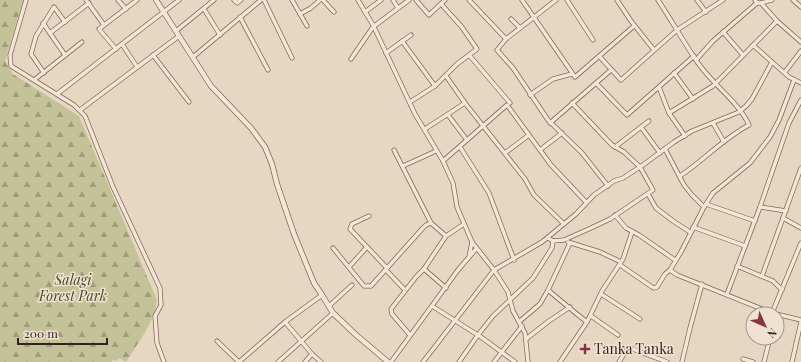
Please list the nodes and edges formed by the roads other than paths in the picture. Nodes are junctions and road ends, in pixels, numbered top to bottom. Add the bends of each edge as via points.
1 (26, 0) edge
2 (118, 0) edge
3 (137, 0) edge
4 (156, 0) edge
5 (179, 0) edge
6 (214, 0) edge
7 (234, 0) edge
8 (241, 0) edge
9 (262, 0) edge
10 (292, 0) edge
11 (329, 0) edge
12 (358, 0) edge
13 (381, 0) edge
14 (393, 0) edge
15 (409, 0) edge
16 (416, 0) edge
17 (445, 0) edge
18 (469, 0) edge
19 (522, 0) edge
20 (556, 0) edge
21 (567, 0) edge
22 (617, 0) edge
23 (658, 0) edge
24 (697, 0) edge
25 (723, 0) edge
26 (772, 0) edge
27 (793, 0) edge
28 (323, 1) edge
29 (87, 2) edge
30 (758, 2) edge
31 (440, 4) junction
32 (801, 7) edge
33 (398, 8) junction
34 (126, 9) junction
35 (204, 9) junction
36 (164, 12) junction
37 (334, 12) dead end
38 (365, 12) junction
39 (706, 12) junction
40 (300, 14) junction
41 (240, 17) junction
42 (535, 17) junction
43 (511, 19) dead end
44 (777, 21) junction
45 (65, 22) junction
46 (43, 23) junction
47 (104, 25) junction
48 (307, 26) dead end
49 (634, 26) junction
50 (373, 27) junction
51 (520, 28) junction
52 (677, 30) junction
53 (176, 31) junction
54 (723, 32) junction
55 (50, 33) junction
56 (220, 35) junction
57 (411, 35) dead end
58 (179, 36) junction
59 (506, 39) junction
60 (593, 40) dead end
61 (402, 41) junction
62 (82, 42) dead end
63 (801, 42) edge
64 (122, 44) junction
65 (753, 45) junction
66 (116, 49) junction
67 (654, 50) junction
68 (801, 51) edge
69 (386, 53) junction
70 (66, 55) junction
71 (153, 55) junction
72 (469, 55) junction
73 (599, 56) junction
74 (743, 56) junction
75 (193, 57) junction
76 (292, 58) dead end
77 (695, 58) junction
78 (351, 59) dead end
79 (772, 62) junction
80 (138, 67) junction
81 (268, 70) dead end
82 (611, 70) junction
83 (785, 72) junction
84 (44, 73) junction
85 (674, 73) junction
86 (572, 74) junction
87 (446, 76) junction
88 (34, 80) junction
89 (794, 80) junction
90 (596, 83) junction
91 (801, 83) edge
92 (715, 84) junction
93 (435, 86) junction
94 (659, 87) junction
95 (57, 94) junction
96 (530, 95) junction
97 (693, 99) junction
98 (801, 100) edge
99 (189, 102) dead end
100 (410, 102) junction
101 (465, 103) junction
102 (510, 103) dead end
103 (572, 103) junction
104 (80, 110) junction
105 (741, 110) junction
106 (669, 113) junction
107 (448, 114) junction
108 (650, 121) dead end
109 (550, 123) junction
110 (713, 123) junction
111 (483, 126) junction
112 (641, 127) junction
113 (425, 129) junction
114 (562, 133) junction
115 (529, 135) junction
116 (685, 136) junction
117 (467, 140) junction
118 (724, 142) junction
119 (460, 147) junction
120 (615, 147) junction
121 (665, 149) junction
122 (394, 150) dead end
123 (540, 150) junction
124 (436, 151) junction
125 (505, 153) junction
126 (660, 153) junction
127 (443, 161) junction
128 (403, 166) junction
129 (640, 168) junction
130 (801, 168) edge
131 (680, 176) junction
132 (608, 186) junction
133 (648, 194) junction
134 (586, 202) junction
135 (705, 205) junction
136 (760, 207) junction
137 (786, 211) junction
138 (615, 215) junction
139 (369, 216) dead end
140 (783, 218) junction
141 (755, 221) junction
142 (432, 223) junction
143 (464, 224) junction
144 (564, 224) junction
145 (693, 227) junction
146 (801, 228) edge
147 (632, 232) junction
148 (690, 232) junction
149 (446, 236) junction
150 (548, 238) junction
151 (564, 240) junction
152 (553, 241) junction
153 (472, 242) junction
154 (570, 243) junction
155 (801, 243) edge
156 (745, 246) junction
157 (367, 247) junction
158 (333, 248) dead end
159 (476, 249) junction
160 (797, 253) junction
161 (801, 256) edge
162 (468, 258) junction
163 (514, 260) junction
164 (675, 260) junction
165 (621, 263) junction
166 (737, 266) junction
167 (349, 267) junction
168 (387, 269) junction
169 (424, 269) junction
170 (494, 270) junction
171 (670, 270) junction
172 (762, 276) junction
173 (702, 284) junction
174 (352, 285) dead end
175 (446, 288) junction
176 (405, 290) junction
177 (548, 290) junction
178 (782, 290) junction
179 (601, 294) junction
180 (727, 294) junction
181 (322, 295) junction
182 (510, 301) junction
183 (329, 306) junction
184 (432, 306) junction
185 (755, 306) edge
186 (775, 306) edge
187 (570, 307) junction
188 (333, 313) junction
189 (590, 316) junction
190 (785, 316) edge
191 (456, 320) junction
192 (640, 320) dead end
193 (801, 321) edge
194 (285, 322) junction
195 (586, 322) junction
196 (521, 324) junction
197 (410, 334) junction
198 (478, 335) junction
199 (618, 335) dead end
200 (526, 339) junction
201 (301, 340) junction
202 (217, 341) dead end
203 (768, 346) edge
204 (501, 353) junction
205 (312, 354) junction
206 (742, 359) dead end
207 (241, 361) edge
208 (164, 362) edge
209 (278, 362) edge
210 (305, 362) edge
211 (321, 362) edge
212 (390, 362) edge
213 (424, 362) edge
214 (459, 362) edge
215 (494, 362) edge
216 (514, 362) edge
217 (528, 362) edge
218 (560, 362) edge
219 (618, 362) edge
220 (667, 362) edge
221 (682, 362) edge
222 (753, 362) edge
223 (764, 362) edge
224 (792, 362) edge

1 - 88 street via 9,61 11,66
2 - 34 street
3 - 34 street
4 - 36 street
5 - 36 street
6 - 35 street
7 - 8 street via 237,3
9 - 41 street
9 - 76 street
10 - 40 street
11 - 28 street
12 - 38 street
13 - 38 street
14 - 33 street
15 - 33 street
16 - 31 street via 429,15
17 - 31 street
18 - 59 street
19 - 42 street
20 - 42 street
21 - 60 street
22 - 49 street
23 - 52 street
24 - 39 street
25 - 39 street
26 - 30 street
27 - 32 street
28 - 37 street
28 - 40 street
29 - 45 street
29 - 47 street
30 - 44 street
30 - 54 street
31 - 72 street via 461,26 477,49
33 - 50 street
34 - 47 street
35 - 53 street
35 - 56 street
36 - 53 street
36 - 64 street
38 - 50 street
39 - 52 street
40 - 48 street
41 - 56 street
41 - 81 street
42 - 51 street
42 - 86 street
43 - 51 street
44 - 63 street
44 - 65 street
45 - 46 street via 54,7
45 - 55 street
46 - 55 street
46 - 84 street via 31,54
47 - 66 street via 99,29
49 - 67 street
49 - 73 street
50 - 69 street
50 - 78 street
51 - 59 street
52 - 67 street
52 - 77 street
53 - 58 street
54 - 74 street
54 - 77 street
55 - 70 street
56 - 75 street
57 - 61 street
58 - 71 street
58 - 75 street
59 - 96 street via 497,50 513,68
61 - 69 street
61 - 93 street
62 - 70 street
64 - 66 street
64 - 80 street
65 - 74 street
65 - 79 street
66 - 95 street
67 - 82 street via 621,80
68 - 83 street
69 - 100 street
70 - 84 street
71 - 80 street
71 - 99 street
72 - 87 street
72 - 102 street
73 - 82 street
73 - 86 street via 575,77
74 - 92 street
75 - 181 street via 211,86 251,128 265,147 294,234 314,283
77 - 85 street
77 - 92 street
79 - 83 street
79 - 105 street via 752,99
80 - 104 street
82 - 90 street
83 - 89 street
84 - 88 street
85 - 94 street
85 - 97 street
86 - 96 street via 554,79
87 - 93 street
87 - 101 street
88 - 95 street
89 - 91 street
89 - 135 street via 770,137 750,163 713,193
90 - 94 street via 627,115
90 - 103 street
92 - 97 street
92 - 105 street
93 - 100 street
94 - 106 street
95 - 104 street
96 - 109 street
97 - 106 street
98 - 136 street via 786,130
100 - 113 street
101 - 107 street
101 - 111 street
103 - 109 street
103 - 120 street
104 - 208 street via 85,116 113,187 160,288 161,305 155,316 157,343
105 - 110 street
105 - 118 street via 749,125 735,132
106 - 116 street
107 - 113 street
107 - 117 street
108 - 112 street
109 - 114 street
110 - 116 street
110 - 118 street
111 - 115 street via 507,105
111 - 117 street
111 - 125 street
112 - 120 street
112 - 126 street
113 - 124 street
114 - 123 street
114 - 132 street
115 - 123 street
115 - 125 street
116 - 121 street
117 - 119 street
118 - 131 street
119 - 127 street
119 - 163 street via 489,193
120 - 129 street
121 - 126 street
121 - 131 street
122 - 128 street
123 - 134 street
124 - 127 street
124 - 128 street
125 - 144 street via 534,195
126 - 129 street
127 - 143 street via 453,183
128 - 142 street
129 - 132 street
129 - 133 street via 653,190
130 - 137 street
131 - 135 street via 692,195
132 - 134 street
133 - 138 street
133 - 148 street via 656,208
134 - 144 street
135 - 141 street
135 - 145 street
136 - 137 street
136 - 141 street
137 - 140 street
138 - 147 street
138 - 151 street
139 - 157 street via 351,227
140 - 146 street
140 - 172 street
141 - 156 street
142 - 149 street
142 - 168 street via 422,229
143 - 149 street
143 - 153 street
144 - 150 street
145 - 148 street
145 - 156 street
147 - 164 street
147 - 165 street
148 - 164 street
149 - 169 street
150 - 152 street
150 - 163 street
151 - 152 street
151 - 154 street
152 - 182 street via 552,248 533,278
153 - 159 street
153 - 162 street
154 - 165 street via 600,252
154 - 177 street
155 - 160 street
156 - 166 street
157 - 167 street
157 - 168 street
158 - 167 street
159 - 162 street
159 - 170 street
160 - 161 street
160 - 178 street
162 - 175 street
163 - 170 street
164 - 171 street
165 - 171 street via 654,288
165 - 179 street
166 - 172 street
166 - 180 street
167 - 168 street via 364,286 371,286
168 - 176 street
169 - 175 street
169 - 176 street
170 - 182 street via 508,292
170 - 191 street
171 - 173 street
172 - 178 street via 773,281
173 - 180 street
173 - 221 street
174 - 183 street
175 - 184 street
176 - 197 street via 391,312
177 - 187 street
177 - 196 street via 540,304
178 - 186 street
179 - 189 street
179 - 192 street
180 - 185 street
181 - 183 street
181 - 194 street
182 - 196 street
182 - 198 street via 493,316
183 - 188 street
184 - 191 street
184 - 197 street
187 - 195 street
187 - 200 street
188 - 201 street
188 - 212 street
189 - 195 street
189 - 199 street
190 - 193 street
191 - 198 street
191 - 213 street
193 - 224 street
194 - 201 street
194 - 207 street
195 - 218 street
196 - 200 street
196 - 204 street
197 - 212 street
198 - 204 street
198 - 214 street
200 - 217 street
201 - 205 street
201 - 209 street
202 - 207 street
203 - 223 street
204 - 215 street
204 - 216 street
205 - 210 street
205 - 211 street
206 - 222 street
219 - 220 street via 630,348

